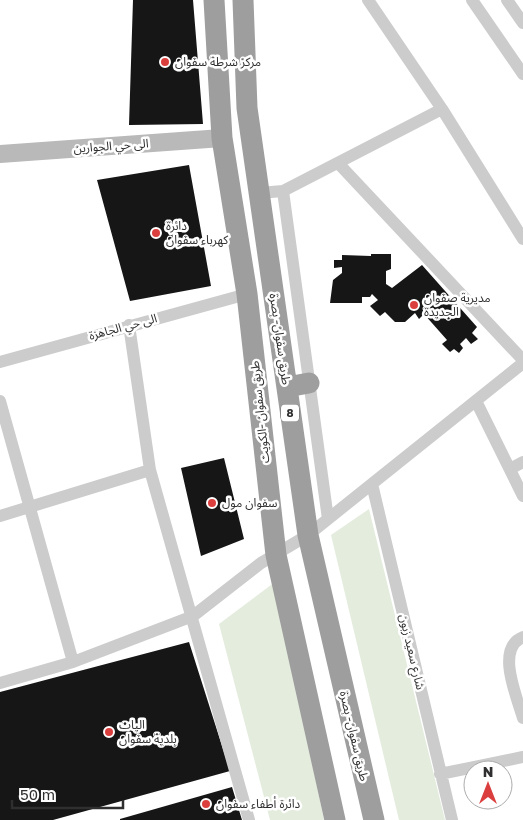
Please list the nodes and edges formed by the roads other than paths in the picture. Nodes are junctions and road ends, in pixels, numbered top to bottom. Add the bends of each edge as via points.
1 (214, 0) edge
2 (243, 0) edge
3 (368, 0) edge
4 (472, 0) edge
5 (507, 0) edge
6 (523, 23) edge
7 (523, 74) edge
8 (442, 109) junction
9 (222, 138) junction
10 (0, 154) edge
11 (338, 163) junction
12 (283, 191) junction
13 (259, 193) junction
14 (523, 239) edge
15 (247, 294) junction
16 (129, 325) junction
17 (0, 362) edge
18 (523, 362) edge
19 (310, 383) junction
20 (287, 387) junction
21 (0, 401) edge
22 (476, 401) junction
23 (523, 462) edge
24 (510, 469) junction
25 (150, 470) junction
26 (372, 484) junction
27 (523, 496) edge
28 (30, 508) junction
29 (0, 516) edge
30 (328, 519) junction
31 (308, 535) junction
32 (276, 555) junction
33 (193, 616) junction
34 (523, 637) edge
35 (73, 662) junction
36 (0, 683) edge
37 (523, 718) edge
38 (523, 757) edge
39 (440, 774) junction
40 (249, 820) edge
41 (335, 820) edge
42 (374, 820) edge
43 (452, 820) edge

1 - 9 highway, طريق سفوان -الكويت
2 - 13 highway, طريق سفوان- بصرة / 8 via 247,108
3 - 8 street
4 - 7 street
5 - 6 street
8 - 11 street
8 - 14 street
9 - 10 main road, الى حي الجوارين
9 - 15 highway, طريق سفوان -الكويت
11 - 12 street
11 - 18 street
12 - 13 street
12 - 19 street
13 - 20 highway, طريق سفوان- بصرة / 8
15 - 16 street, الى حي الجاهزة
15 - 32 highway, طريق سفوان -الكويت
16 - 17 street, الى حي الجاهزة
16 - 25 street
18 - 22 street
19 - 20 highway
19 - 30 street
20 - 31 highway, طريق سفوان- بصرة / 8
21 - 28 street
22 - 24 street
22 - 26 street
23 - 24 street
24 - 27 street
25 - 28 street
25 - 33 street
26 - 30 street
26 - 39 street, شارع سعيد زبون
28 - 29 street
28 - 35 street
30 - 31 street
31 - 32 street
31 - 42 highway, طريق سفوان- بصرة / 8
32 - 33 street via 261,562
32 - 41 highway, طريق سفوان -الكويت
33 - 35 street
33 - 40 street
34 - 37 street via 509,652 509,669
35 - 36 street
38 - 39 street
39 - 43 street, شارع سعيد زبون

